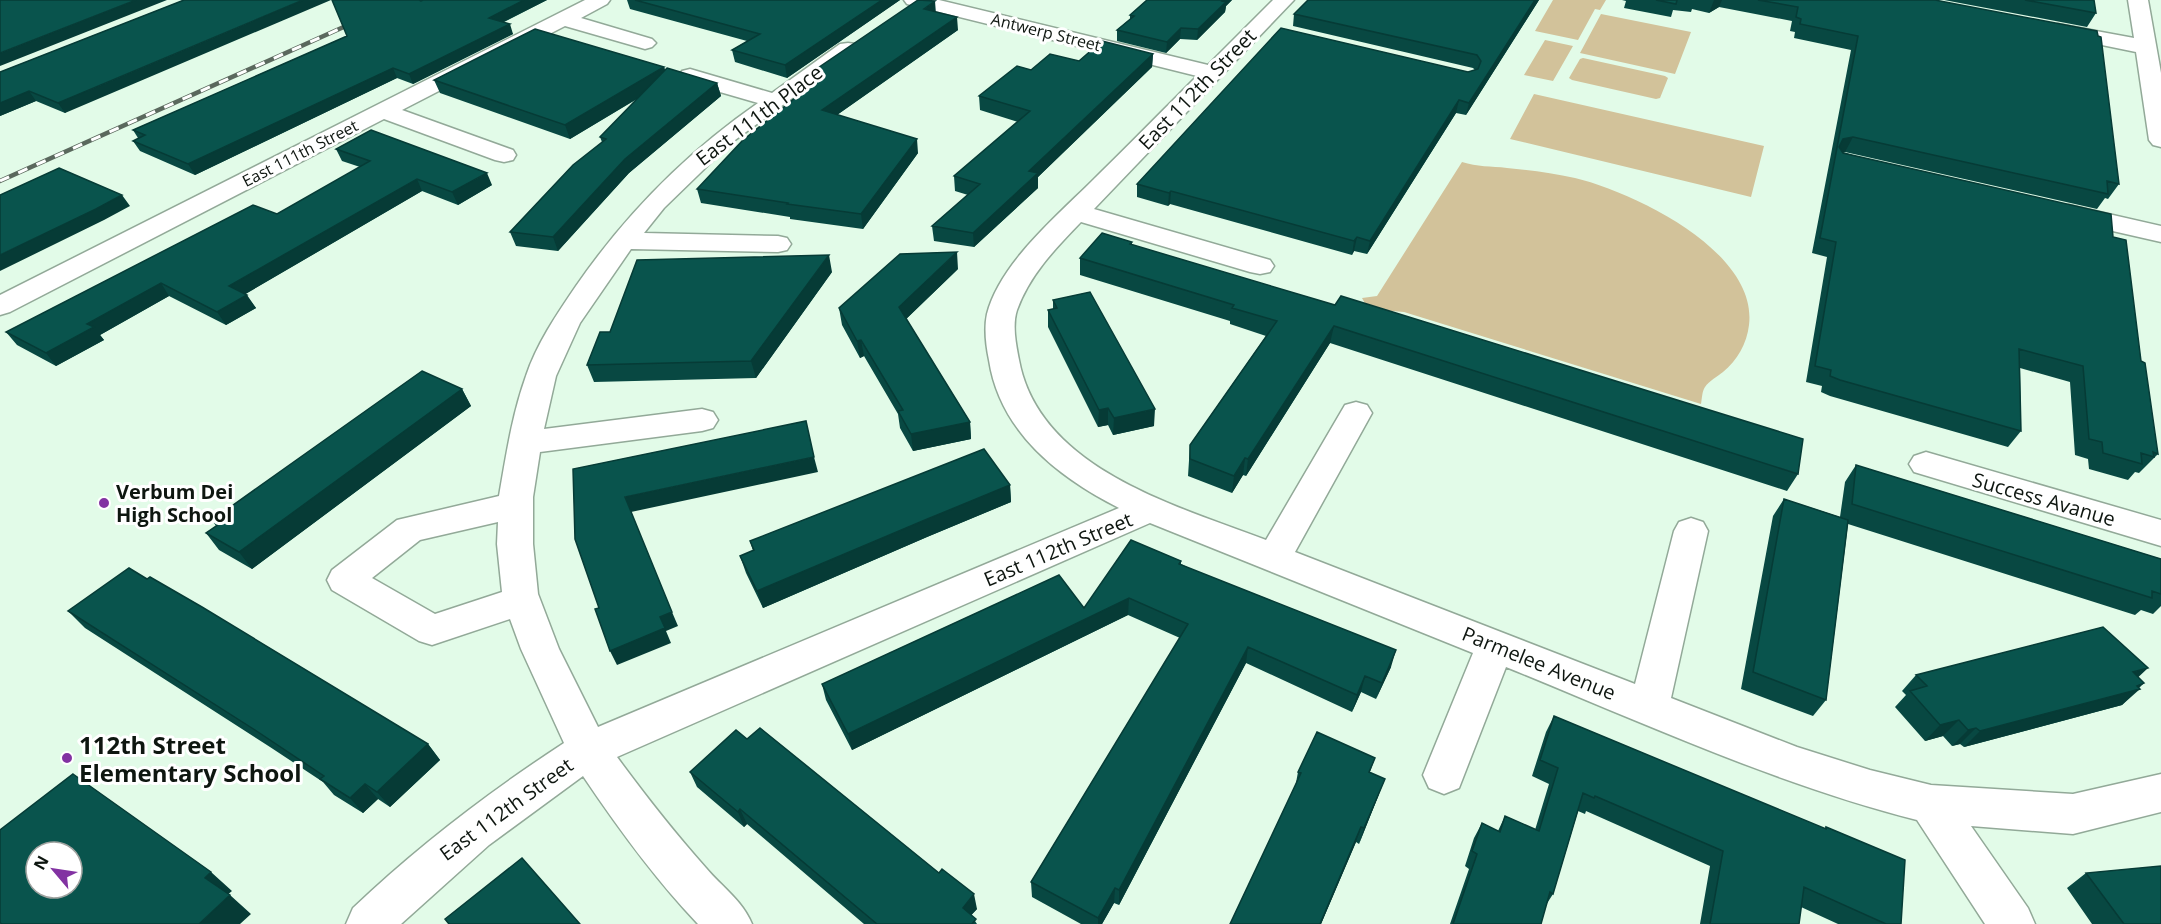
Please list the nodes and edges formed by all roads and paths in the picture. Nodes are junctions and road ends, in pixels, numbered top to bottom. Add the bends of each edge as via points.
1 (600, 0) edge
2 (2138, 0) edge
3 (910, 6) edge
4 (563, 19) junction
5 (1275, 20) edge
6 (2039, 27) edge
7 (868, 35) edge
8 (645, 43) dead end
9 (2150, 43) edge
10 (1213, 74) junction
11 (690, 76) edge
12 (2157, 89) edge
13 (773, 100) junction
14 (382, 111) junction
15 (2161, 140) edge
16 (504, 155) dead end
17 (2048, 208) edge
18 (1077, 212) junction
19 (2161, 234) edge
20 (624, 241) junction
21 (778, 244) dead end
22 (1260, 266) dead end
23 (0, 306) edge
24 (1356, 413) dead end
25 (702, 420) dead end
26 (525, 443) junction
27 (1926, 464) dead end
28 (516, 505) junction
29 (1150, 510) junction
30 (1691, 531) dead end
31 (2161, 534) edge
32 (1274, 558) junction
33 (523, 600) junction
34 (1495, 646) junction
35 (1649, 707) junction
36 (588, 750) junction
37 (1444, 775) dead end
38 (2161, 793) edge
39 (1931, 804) junction
40 (369, 924) edge
41 (729, 924) edge
42 (2012, 924) edge

1 - 4 street, East 111th Street
2 - 9 street
3 - 10 street, Antwerp Street
4 - 8 street
4 - 14 street, East 111th Street
5 - 10 street, East 112th Street
6 - 9 street
7 - 13 street, East 111th Place
9 - 12 street
10 - 18 street, East 112th Street
11 - 13 street
12 - 15 street
13 - 20 street, East 111th Place via 693,165
14 - 16 street
14 - 23 street, East 111th Street
17 - 19 street
18 - 22 street
18 - 29 street, East 112th Street via 1019,273 1002,312 1000,348 1008,381 1030,421 1057,453
20 - 21 street
20 - 26 street, East 111th Place via 565,323 541,376
24 - 32 street
25 - 26 street
26 - 28 street, East 111th Place
27 - 31 street, Success Avanue
28 - 33 street, East 111th Place via 515,544
28 - 33 street via 408,529 345,580 432,630
29 - 32 street, Parmelee Avenue
29 - 36 street, East 112th Street
30 - 35 street
32 - 34 street, Parmelee Avenue
33 - 36 street, East 111th Place via 540,649
34 - 35 street, Parmelee Avenue
34 - 37 street
35 - 39 street, Parmelee Avenue via 1793,764
36 - 40 street, East 112th Street via 519,795 435,862
36 - 41 street, East 111th Place via 684,877
38 - 39 street, Parmelee Avenue via 2073,814
39 - 42 street

